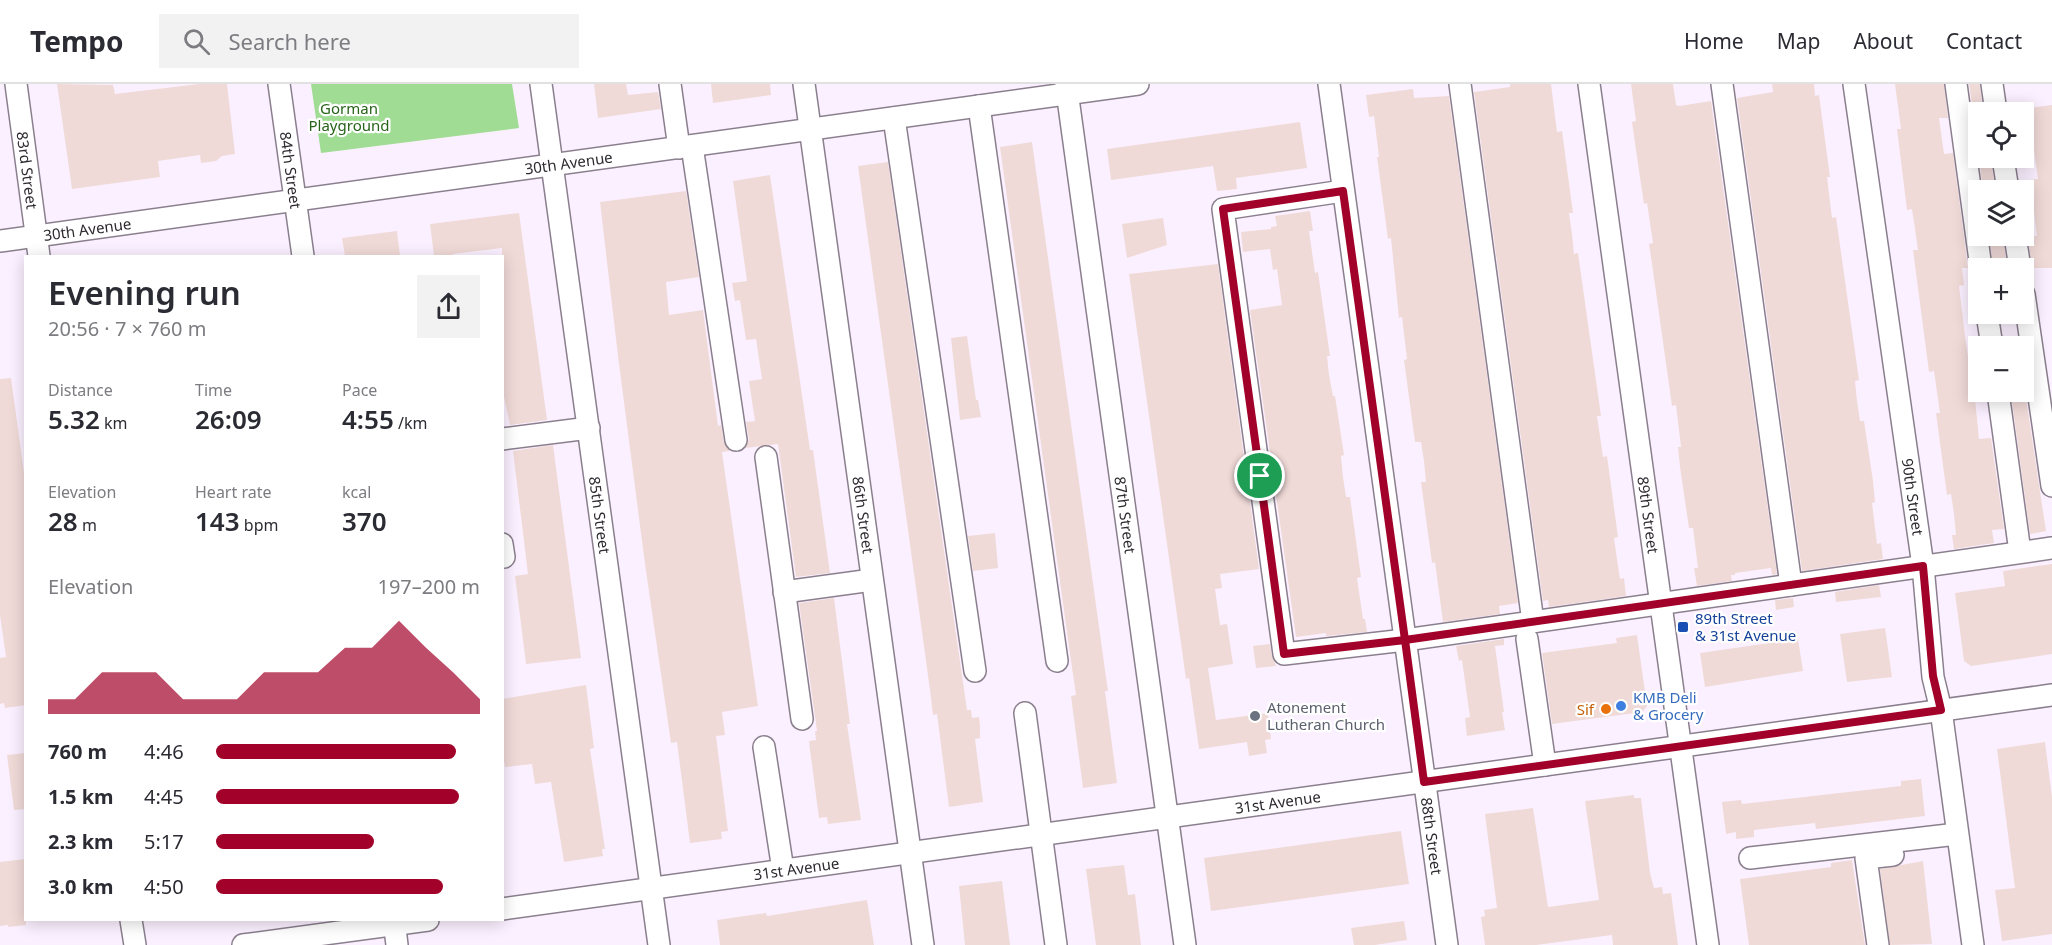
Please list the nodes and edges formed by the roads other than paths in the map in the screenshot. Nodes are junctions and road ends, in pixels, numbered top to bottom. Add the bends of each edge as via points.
1 (16, 84) edge
2 (279, 84) edge
3 (541, 84) edge
4 (670, 84) edge
5 (804, 84) edge
6 (1138, 84) edge
7 (1329, 84) edge
8 (1460, 84) edge
9 (1589, 84) edge
10 (1722, 84) edge
11 (1854, 84) edge
12 (1956, 84) edge
13 (1992, 84) edge
14 (1067, 89) edge
15 (1995, 102) edge
16 (980, 106) junction
17 (894, 118) junction
18 (810, 130) junction
19 (685, 147) junction
20 (552, 165) junction
21 (1343, 191) junction
22 (295, 200) junction
23 (0, 242) edge
24 (38, 246) edge
25 (303, 255) edge
26 (1980, 258) edge
27 (2028, 324) edge
28 (1999, 402) edge
29 (589, 428) junction
30 (504, 439) edge
31 (736, 440) dead end
32 (766, 457) dead end
33 (2052, 486) edge
34 (2052, 548) edge
35 (2020, 552) junction
36 (1923, 566) junction
37 (872, 580) junction
38 (1791, 585) junction
39 (784, 592) junction
40 (1661, 605) junction
41 (1530, 630) junction
42 (1405, 640) junction
43 (1057, 661) dead end
44 (975, 671) dead end
45 (2052, 695) edge
46 (1941, 710) junction
47 (1025, 713) dead end
48 (802, 719) dead end
49 (1681, 746) junction
50 (764, 747) dead end
51 (1545, 765) junction
52 (1424, 782) junction
53 (1168, 817) junction
54 (1040, 834) junction
55 (1958, 840) junction
56 (910, 853) junction
57 (1750, 858) dead end
58 (783, 870) junction
59 (652, 888) junction
60 (504, 909) edge
61 (131, 921) edge
62 (425, 921) edge
63 (395, 930) edge
64 (135, 945) edge
65 (243, 945) edge
66 (659, 945) edge
67 (923, 945) edge
68 (1056, 945) edge
69 (1185, 945) edge
70 (1447, 945) edge
71 (1708, 945) edge
72 (1878, 945) edge
73 (1972, 945) edge

1 - 24 street, 83rd Street
2 - 22 street, 84th Street
3 - 20 street, 85th Street
4 - 19 street
5 - 18 street, 86th Street
6 - 14 street, 30th Avenue
7 - 21 street, 88th Street
8 - 41 street
9 - 40 street, 89th Street
10 - 38 street
11 - 36 street, 90th Street
12 - 26 street
13 - 15 street
14 - 16 street, 30th Avenue
14 - 53 street, 87th Street
16 - 17 street, 30th Avenue
16 - 43 street
17 - 18 street, 30th Avenue
17 - 44 street
18 - 19 street, 30th Avenue
18 - 37 street, 86th Street
19 - 20 street, 30th Avenue
19 - 31 street
20 - 22 street, 30th Avenue
20 - 29 street, 85th Street
21 - 42 street, 88th Street
21 - 42 street via 1223,209 1284,654
22 - 24 street, 30th Avenue
22 - 25 street, 84th Street
23 - 24 street, 30th Avenue
27 - 33 street
28 - 35 street
29 - 30 street
29 - 59 street, 85th Street
32 - 39 street
34 - 35 street
35 - 36 street
36 - 38 street
36 - 46 street, 90th Street via 1933,676
37 - 39 street
37 - 56 street, 86th Street
38 - 40 street
39 - 48 street
40 - 41 street
40 - 49 street, 89th Street
41 - 42 street
41 - 51 street
42 - 52 street, 88th Street
45 - 46 street, 31st Avenue
46 - 49 street, 31st Avenue
46 - 55 street, 90th Street
47 - 54 street
49 - 51 street, 31st Avenue
49 - 71 street, 89th Street
50 - 58 street
51 - 52 street, 31st Avenue
52 - 53 street, 31st Avenue
52 - 70 street, 88th Street
53 - 54 street, 31st Avenue
53 - 69 street, 87th Street
54 - 56 street, 31st Avenue
54 - 68 street
55 - 57 street
55 - 72 street via 1866,858
55 - 73 street, 90th Street
56 - 58 street, 31st Avenue
56 - 67 street, 86th Street
58 - 59 street, 31st Avenue
59 - 60 street, 31st Avenue
59 - 66 street, 85th Street
61 - 64 street
62 - 63 street
63 - 65 street

